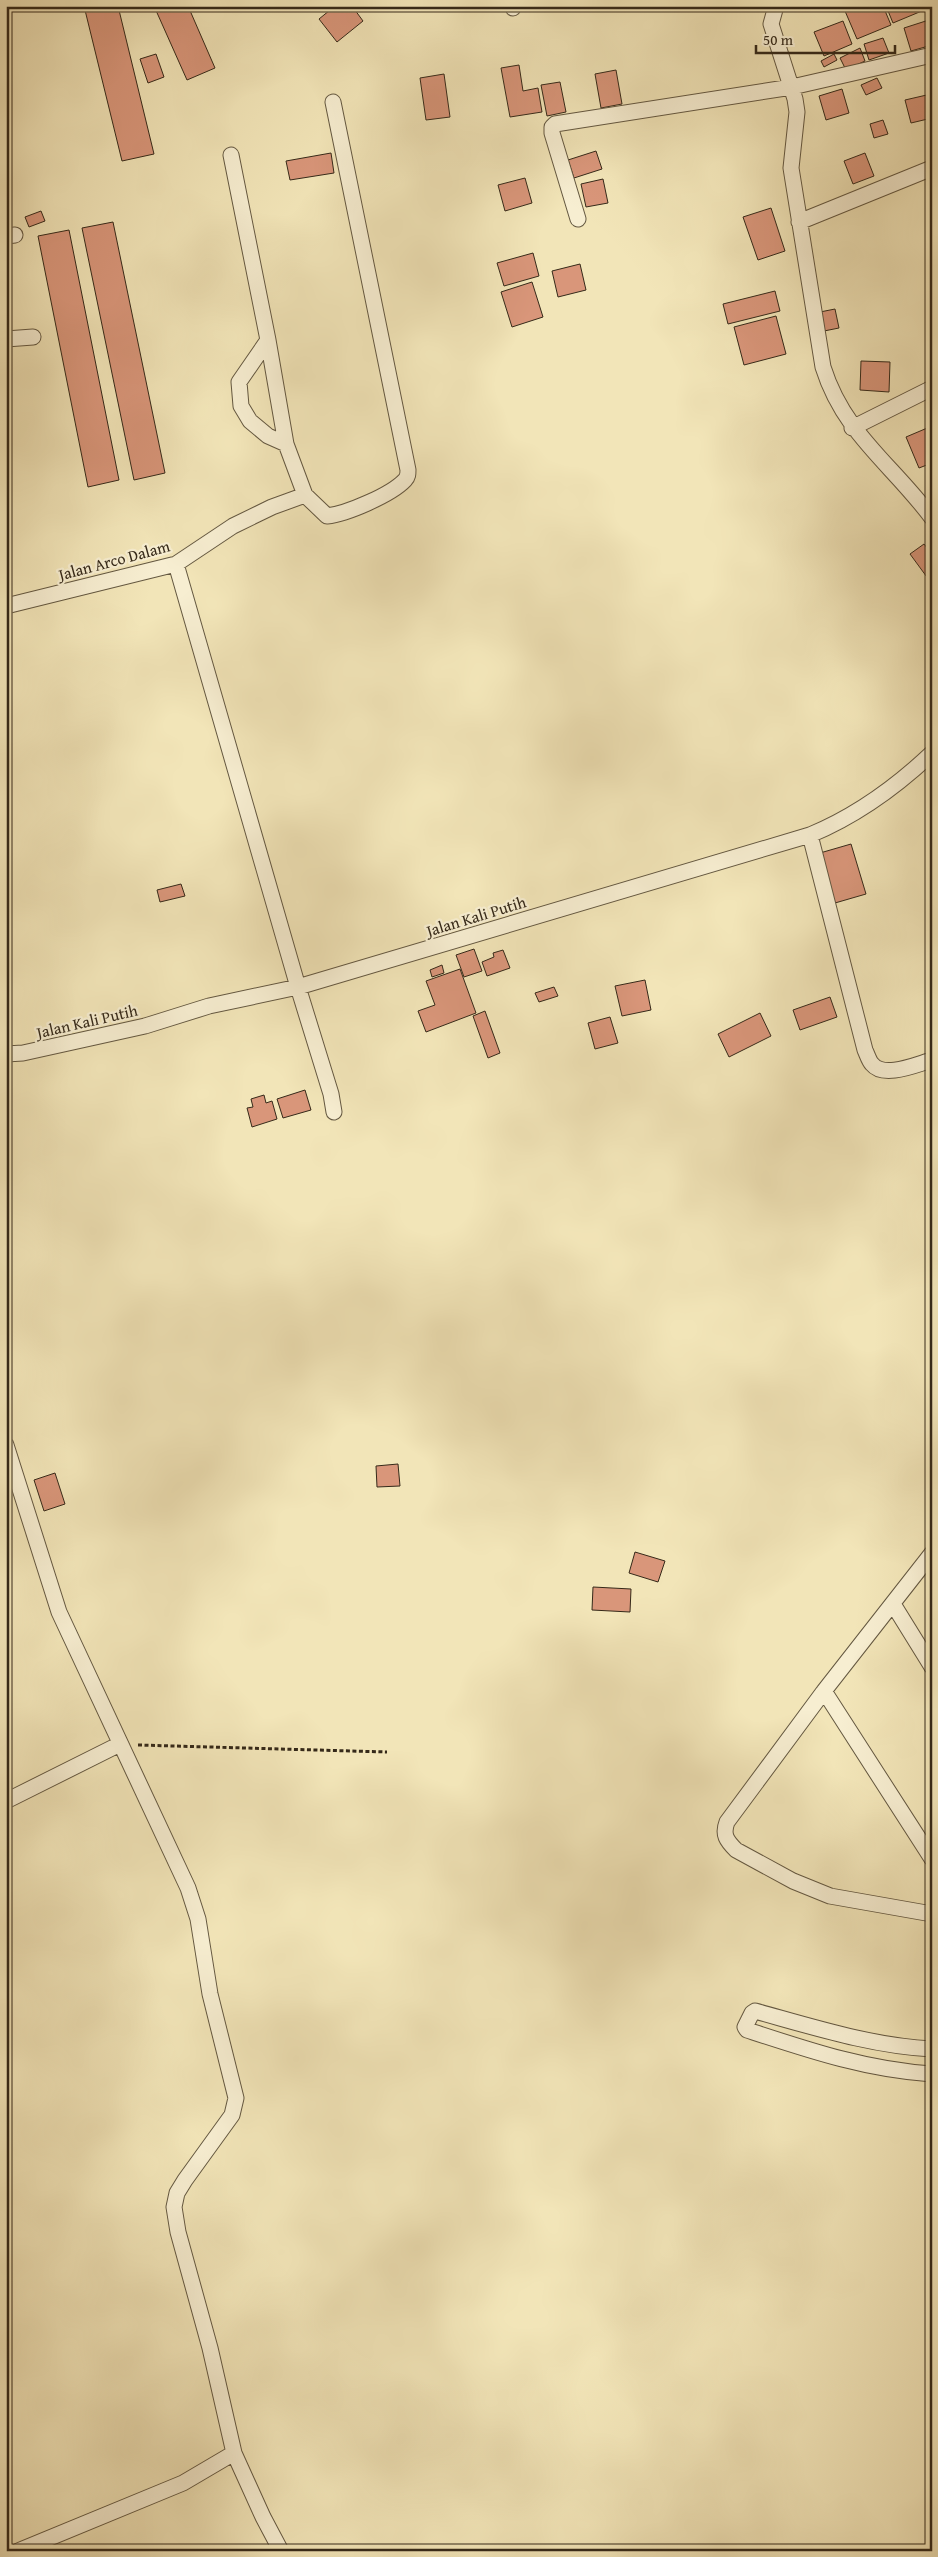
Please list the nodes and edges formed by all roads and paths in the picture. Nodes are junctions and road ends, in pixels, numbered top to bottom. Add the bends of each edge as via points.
1 (776, 6) edge
2 (932, 55) edge
3 (792, 87) junction
4 (333, 102) dead end
5 (231, 155) dead end
6 (932, 168) edge
7 (578, 219) dead end
8 (799, 222) junction
9 (34, 336) dead end
10 (6, 339) edge
11 (268, 340) junction
12 (932, 388) edge
13 (852, 428) junction
14 (286, 444) junction
15 (305, 495) junction
16 (932, 518) edge
17 (176, 564) junction
18 (6, 606) edge
19 (932, 753) edge
20 (810, 835) junction
21 (298, 987) junction
22 (6, 1054) edge
23 (932, 1060) edge
24 (334, 1112) dead end
25 (6, 1445) edge
26 (932, 1553) edge
27 (892, 1604) junction
28 (932, 1667) edge
29 (824, 1691) junction
30 (120, 1744) junction
31 (388, 1752) dead end
32 (6, 1802) edge
33 (932, 1859) edge
34 (932, 1914) edge
35 (932, 2049) edge
36 (932, 2074) edge
37 (234, 2452) junction
38 (18, 2551) edge
39 (281, 2551) edge

1 - 3 street via 771,24
2 - 3 street
3 - 7 street via 556,124 552,133
3 - 8 street via 797,112 791,168
4 - 15 street via 408,470 407,479 396,489 338,515 326,516
5 - 11 street
6 - 8 street
8 - 13 street via 823,367 830,391
9 - 10 street
11 - 14 street
11 - 14 street via 240,382 241,406 250,421 268,436
12 - 13 street
13 - 16 street
14 - 15 street
15 - 17 street, Jalan Arco Dalam via 233,526
17 - 18 street, Jalan Arco Dalam
17 - 21 street
19 - 20 street, Jalan Kali Putih via 886,794
20 - 21 street, Jalan Kali Putih
20 - 23 street via 865,1050 872,1064 882,1070 901,1069
21 - 22 street, Jalan Kali Putih via 209,1006 145,1026
21 - 24 street via 332,1094
25 - 30 street via 59,1612
26 - 27 street
27 - 28 street
27 - 29 street
29 - 33 street
29 - 34 street via 727,1822 727,1842 793,1881 830,1896
30 - 31 path
30 - 32 street
30 - 37 street via 176,1862 198,1919 210,1994 236,2098 232,2115 181,2187 174,2207
35 - 36 street via 843,2035 755,2011 746,2027 838,2060 900,2072
37 - 38 street via 183,2483
37 - 39 street

